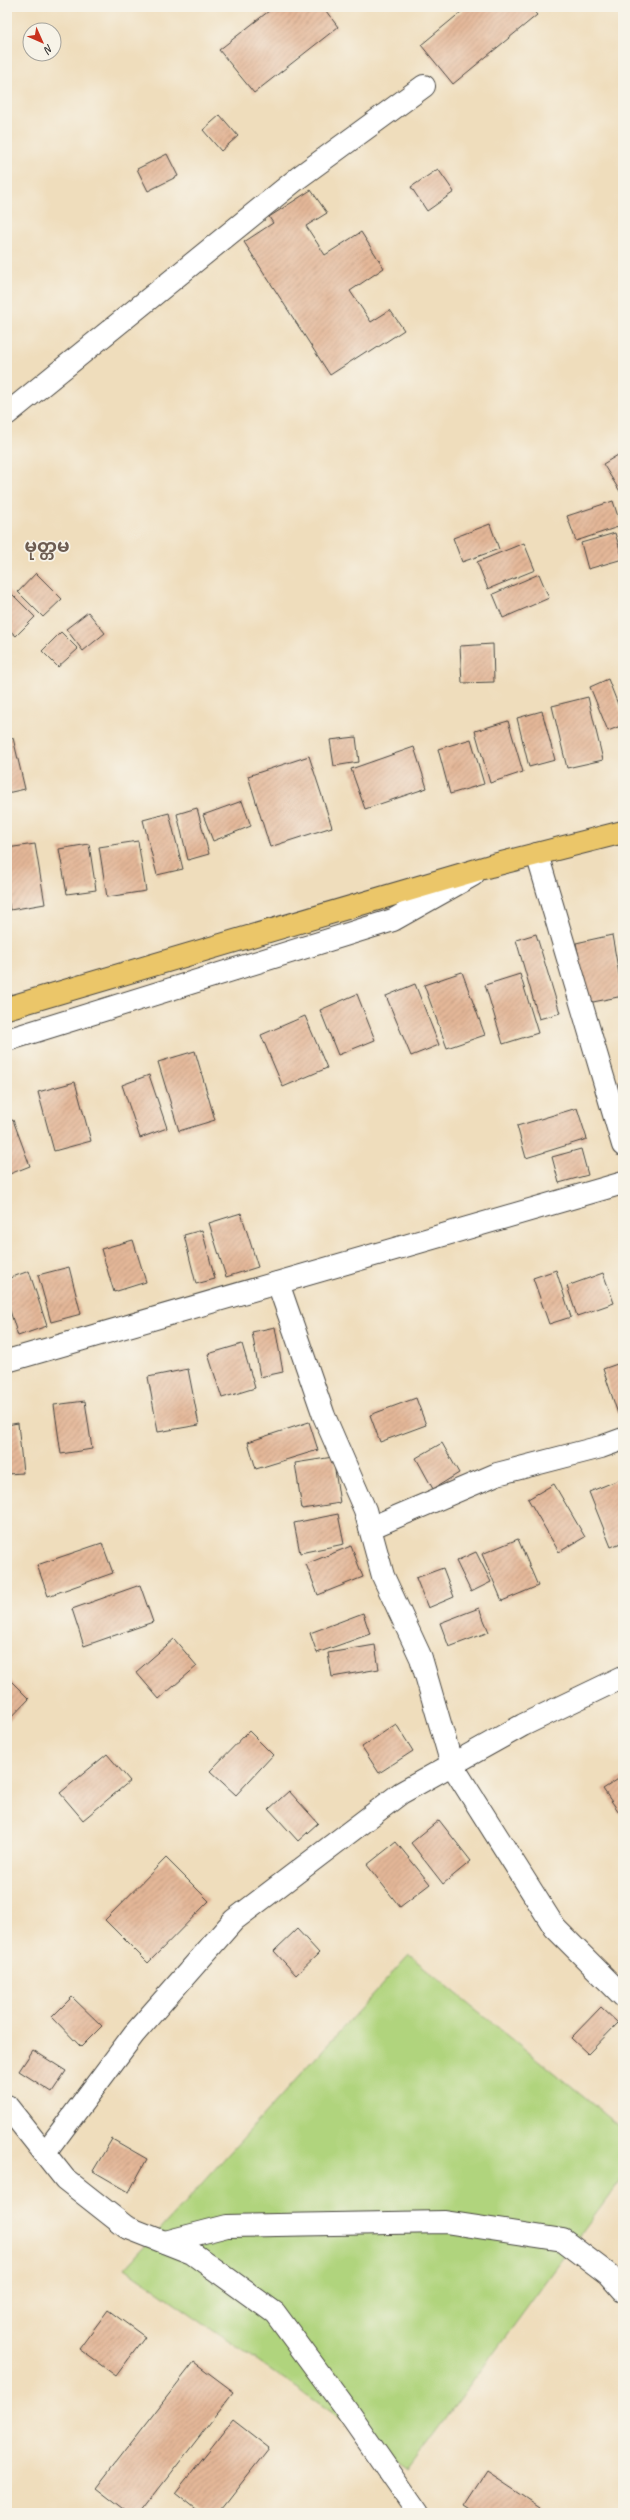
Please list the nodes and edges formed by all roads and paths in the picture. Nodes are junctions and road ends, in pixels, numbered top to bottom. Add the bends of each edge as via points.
1 (424, 86) dead end
2 (7, 414) edge
3 (623, 832) edge
4 (538, 854) junction
5 (490, 866) junction
6 (7, 1008) edge
7 (7, 1040) edge
8 (623, 1145) edge
9 (623, 1183) edge
10 (278, 1283) junction
11 (7, 1361) edge
12 (623, 1439) edge
13 (370, 1528) junction
14 (623, 1677) edge
15 (452, 1765) junction
16 (623, 1996) edge
17 (7, 2106) edge
18 (45, 2153) junction
19 (165, 2242) junction
20 (623, 2291) edge
21 (418, 2513) edge

1 - 2 street via 298,178
3 - 4 highway
4 - 5 highway
4 - 8 street
5 - 6 highway
5 - 7 street via 393,920
9 - 10 street
10 - 11 street
10 - 13 street via 324,1416 365,1510
12 - 13 street via 497,1474
13 - 15 street via 383,1576 421,1658
14 - 15 street via 523,1725
15 - 16 street via 555,1928
15 - 18 street via 401,1792 234,1920 134,2034
17 - 18 street
18 - 19 street via 65,2179 126,2227
19 - 20 street via 227,2226 445,2222 563,2240 608,2274
19 - 21 street via 192,2253 275,2313

